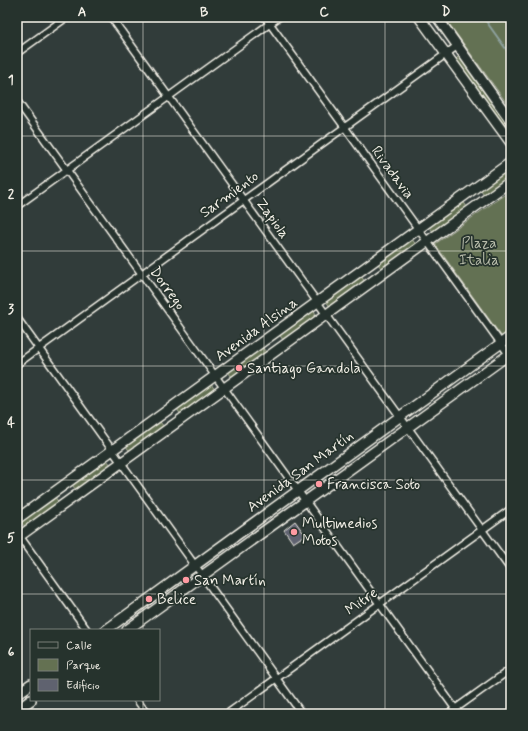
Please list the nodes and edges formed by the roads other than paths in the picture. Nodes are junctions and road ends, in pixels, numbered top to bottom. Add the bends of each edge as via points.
1 (66, 17) edge
2 (111, 17) edge
3 (265, 17) edge
4 (279, 17) edge
5 (419, 17) edge
6 (437, 17) edge
7 (270, 24) junction
8 (457, 46) junction
9 (17, 53) edge
10 (446, 54) junction
11 (169, 97) junction
12 (17, 101) edge
13 (511, 121) edge
14 (345, 127) junction
15 (511, 143) edge
16 (511, 162) edge
17 (67, 170) junction
18 (511, 181) edge
19 (243, 200) junction
20 (17, 206) edge
21 (418, 229) junction
22 (427, 242) junction
23 (141, 274) junction
24 (317, 302) junction
25 (326, 315) junction
26 (17, 318) edge
27 (511, 336) edge
28 (500, 343) junction
29 (38, 348) junction
30 (510, 355) edge
31 (17, 364) edge
32 (215, 376) junction
33 (224, 388) junction
34 (399, 416) junction
35 (407, 427) junction
36 (112, 450) junction
37 (121, 463) junction
38 (298, 491) junction
39 (305, 501) junction
40 (511, 509) edge
41 (17, 519) edge
42 (482, 530) junction
43 (18, 536) edge
44 (195, 565) junction
45 (511, 570) edge
46 (202, 576) junction
47 (380, 604) junction
48 (86, 629) edge
49 (107, 629) edge
50 (128, 629) edge
51 (511, 669) edge
52 (276, 678) junction
53 (30, 685) edge
54 (17, 694) edge
55 (30, 701) edge
56 (138, 701) edge
57 (17, 710) edge
58 (457, 711) edge
59 (147, 714) edge
60 (227, 714) edge
61 (302, 714) edge
62 (448, 714) edge

1 - 9 street
2 - 11 street, Zapiola
3 - 7 street, Rivadavia
4 - 7 street
5 - 10 street
6 - 8 street
7 - 11 street
7 - 14 street, Rivadavia
8 - 10 street, Sarmiento
8 - 13 street
10 - 14 street, Sarmiento
10 - 15 street
11 - 17 street
11 - 19 street, Zapiola
12 - 17 street, Dorrego
14 - 19 street, Sarmiento
14 - 21 street, Rivadavia
16 - 21 street, Avenida Alsina
17 - 20 street
17 - 23 street, Dorrego
18 - 22 street, Avenida Alsina
19 - 23 street, Sarmiento
19 - 24 street, Zapiola
21 - 22 street, Rivadavia
21 - 24 street, Avenida Alsina
22 - 25 street, Avenida Alsina
22 - 28 street, Rivadavia
23 - 29 street, Sarmiento
23 - 32 street, Dorrego
24 - 25 street, Zapiola
24 - 32 street, Avenida Alsina
25 - 33 street, Avenida Alsina
25 - 34 street, Zapiola
26 - 29 street
27 - 28 street, Avenida San Martín
28 - 30 street, Rivadavia
28 - 34 street, Avenida San Martín
29 - 31 street, Sarmiento
29 - 36 street
30 - 35 street, Avenida San Martín
32 - 33 street, Dorrego
32 - 36 street, Avenida Alsina
33 - 37 street, Avenida Alsina
33 - 38 street, Dorrego
34 - 35 street, Zapiola
34 - 38 street, Avenida San Martín
35 - 39 street, Avenida San Martín
35 - 42 street, Zapiola
36 - 37 street
36 - 41 street, Avenida Alsina
37 - 43 street, Avenida Alsina
37 - 44 street
38 - 39 street, Dorrego
38 - 44 street, Avenida San Martín
39 - 46 street, Avenida San Martín
39 - 47 street, Dorrego
40 - 42 street, Mitre
42 - 45 street, Zapiola
42 - 47 street, Mitre
43 - 48 street
44 - 46 street
44 - 49 street, Avenida San Martín
46 - 50 street, Avenida San Martín
46 - 52 street
47 - 52 street, Mitre
47 - 58 street, Dorrego
51 - 58 street
52 - 60 street, Mitre
52 - 61 street
53 - 54 street
55 - 57 street
56 - 59 street
58 - 62 street

